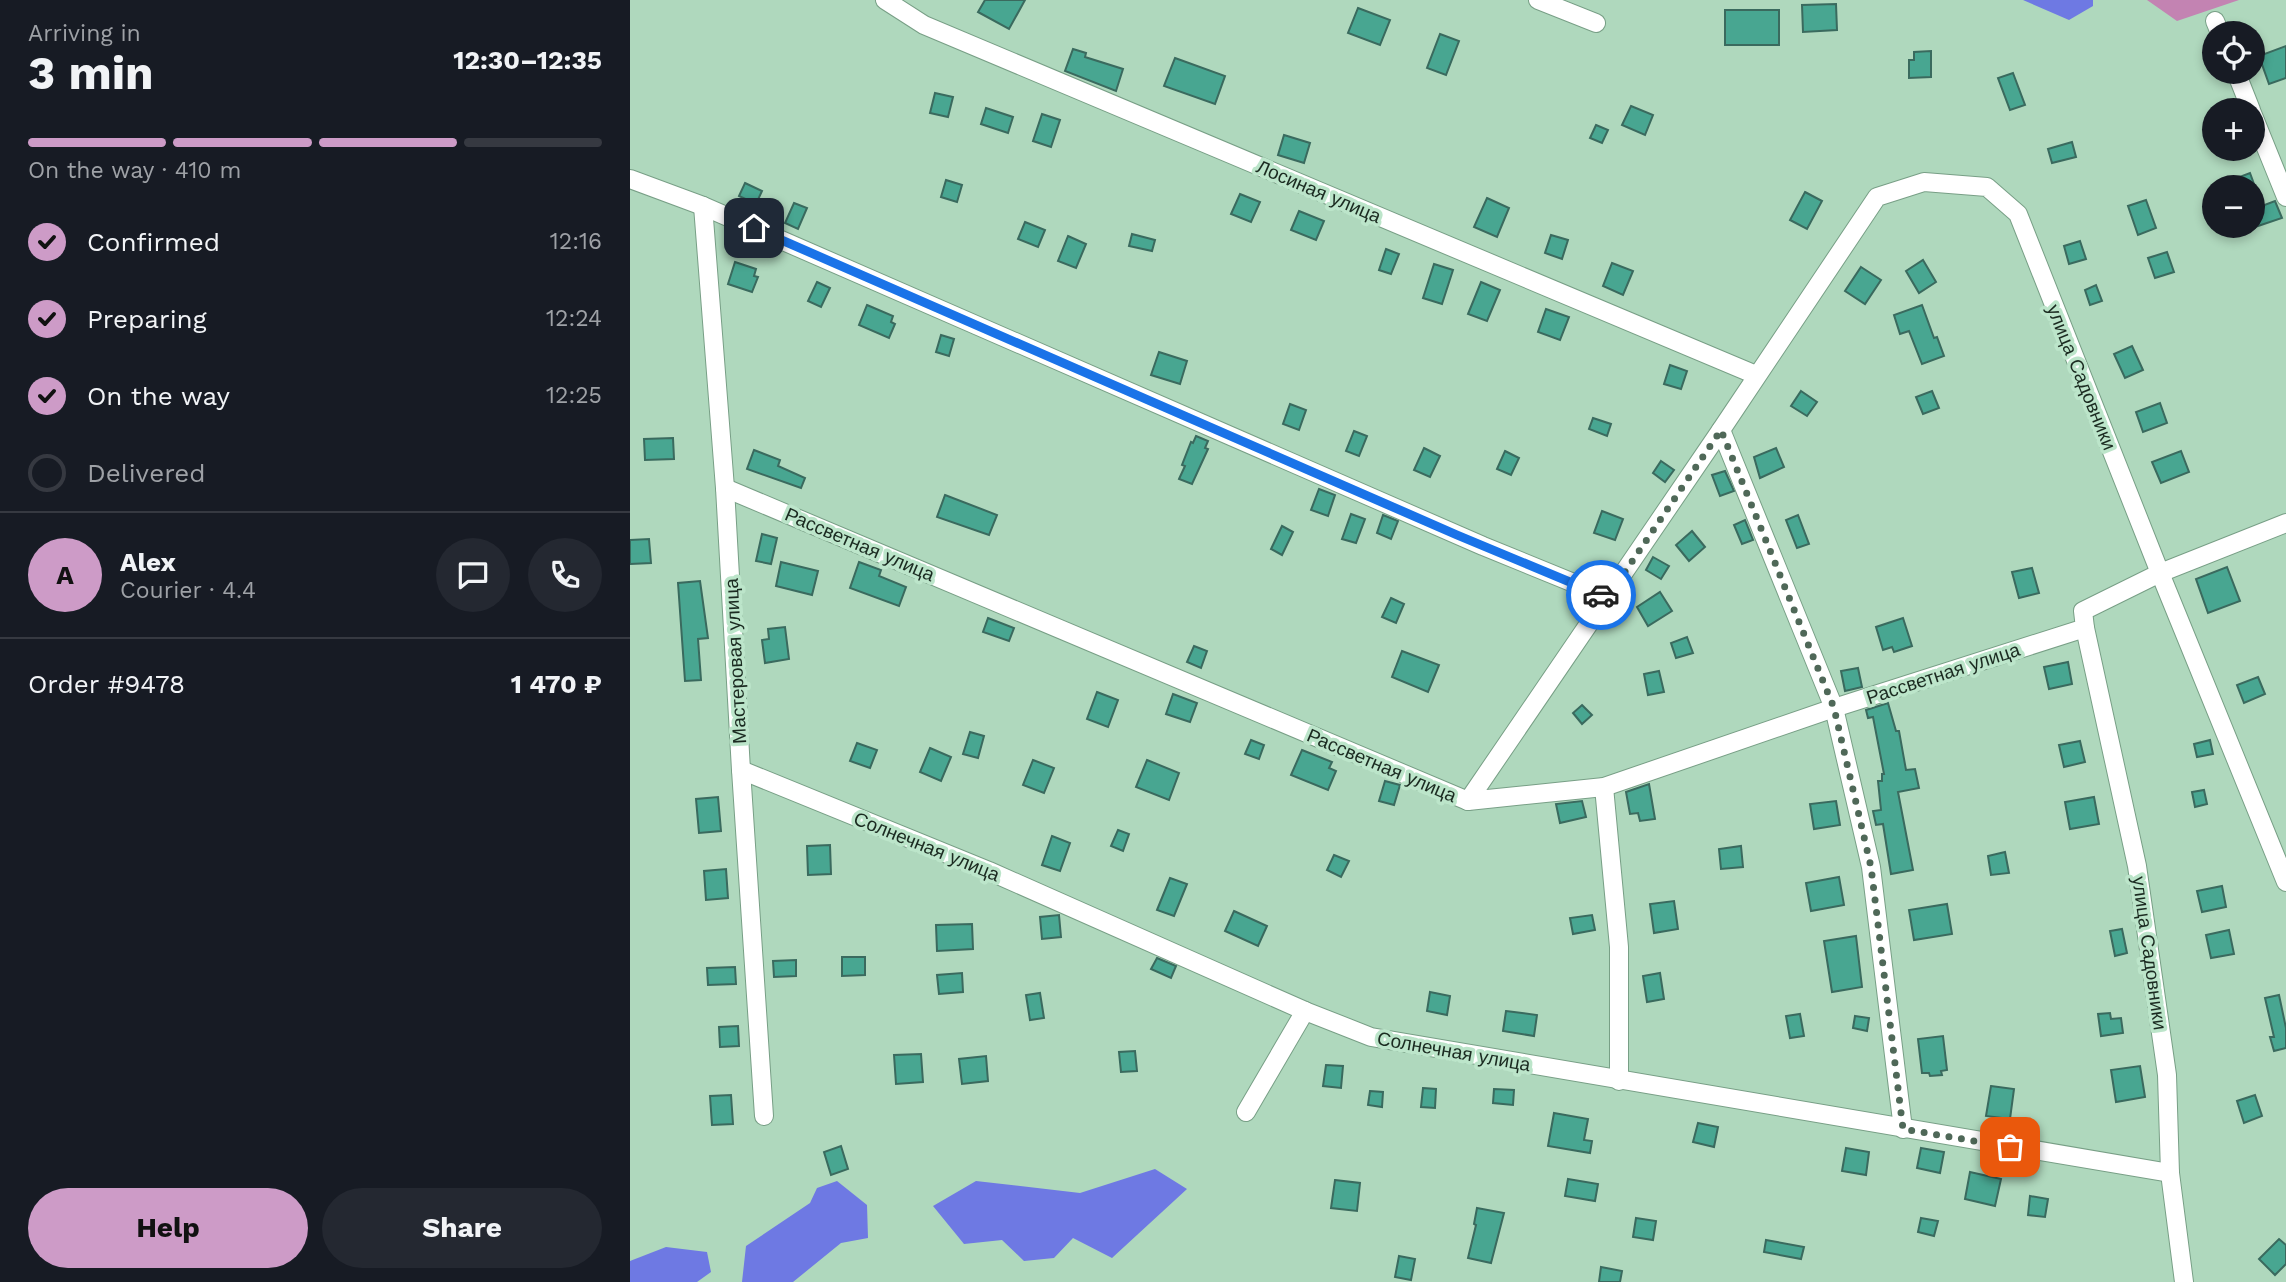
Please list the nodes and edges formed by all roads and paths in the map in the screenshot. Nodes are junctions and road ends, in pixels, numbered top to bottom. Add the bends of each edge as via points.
1 (885, 0) edge
2 (1538, 0) edge
3 (1596, 23) dead end
4 (2265, 144) edge
5 (630, 179) edge
6 (2286, 197) edge
7 (703, 206) junction
8 (1756, 375) junction
9 (1721, 430) junction
10 (725, 488) junction
11 (2286, 523) edge
12 (2160, 573) junction
13 (1608, 597) junction
14 (2085, 628) junction
15 (1834, 708) junction
16 (740, 770) junction
17 (1604, 787) junction
18 (1468, 801) junction
19 (2286, 882) edge
20 (1305, 1011) junction
21 (1619, 1081) junction
22 (1246, 1112) dead end
23 (764, 1116) dead end
24 (1903, 1129) junction
25 (2170, 1173) junction
26 (2184, 1282) edge

1 - 8 street, Лосиная улица via 924,25
2 - 3 street
4 - 6 street
5 - 7 street
7 - 10 street, Мастеровая улица
7 - 13 street
8 - 9 street, улица Садовники
8 - 12 street, улица Садовники via 1877,197 1924,182 1987,187 2018,214
9 - 13 street, улица Садовники
9 - 15 street
10 - 16 street, Мастеровая улица
10 - 18 street, Рассветная улица
11 - 12 street
12 - 14 street via 2083,611
12 - 19 street, улица Садовники
13 - 18 street, улица Садовники
14 - 15 street, Рассветная улица
14 - 25 street, улица Садовники via 2137,866 2167,1074
15 - 17 street, Рассветная улица
15 - 24 street via 1871,867
16 - 20 street, Солнечная улица via 989,871
16 - 23 street, Мастеровая улица
17 - 18 street, Рассветная улица
17 - 21 street via 1619,947
20 - 21 street, Солнечная улица via 1371,1037
20 - 22 street
21 - 24 street, Солнечная улица
24 - 25 street, Солнечная улица
25 - 26 street, улица Садовники

